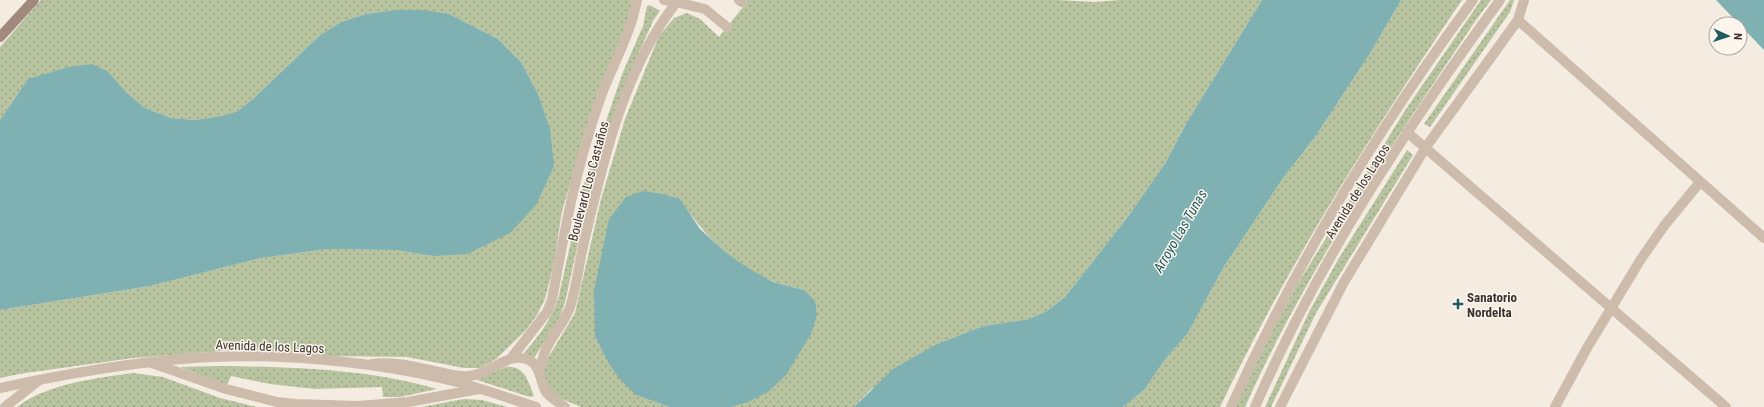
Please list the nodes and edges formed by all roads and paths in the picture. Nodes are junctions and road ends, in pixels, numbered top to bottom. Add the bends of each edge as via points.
1 (27, 0) edge
2 (34, 0) edge
3 (637, 0) edge
4 (664, 0) edge
5 (690, 0) edge
6 (1473, 0) edge
7 (1500, 0) edge
8 (1524, 0) edge
9 (678, 3) junction
10 (1518, 20) junction
11 (727, 26) dead end
12 (0, 36) edge
13 (1408, 133) junction
14 (1426, 147) junction
15 (1700, 182) junction
16 (1764, 238) edge
17 (1611, 308) junction
18 (512, 357) junction
19 (148, 362) junction
20 (365, 365) junction
21 (539, 372) junction
22 (42, 379) junction
23 (0, 388) edge
24 (479, 389) junction
25 (277, 404) edge
26 (5, 407) edge
27 (536, 407) edge
28 (565, 407) edge
29 (1230, 407) edge
30 (1255, 407) edge
31 (1280, 407) edge
32 (1555, 407) edge
33 (1726, 407) edge

1 - 12 main road
2 - 12 main road
3 - 18 street, Boulevard Los Castaños via 624,46 599,101 578,173 552,300 547,312
4 - 9 street
5 - 9 street
6 - 29 street, Avenida de los Lagos via 1436,51 1306,254 1259,344
7 - 13 street, Avenida de los Lagos via 1457,58
8 - 10 street
9 - 11 street via 705,9
9 - 21 street, Boulevard Los Castaños via 661,21 630,88 609,144 598,184 571,306 544,354
10 - 14 street
10 - 15 street
13 - 14 street
13 - 30 street, Avenida de los Lagos via 1319,277
14 - 17 street
14 - 31 street via 1344,282
15 - 16 street
15 - 17 street via 1660,231
17 - 32 street
17 - 33 street
18 - 20 street, Boulevard Los Castaños via 498,366 470,376 386,362
18 - 21 street via 530,361
19 - 20 street, Avenida de los Lagos via 212,357 257,357
19 - 22 street, Avenida de los Lagos
19 - 25 street
20 - 24 street, Avenida de los Lagos via 411,372
21 - 28 street via 546,392
22 - 23 street, Avenida de los Lagos
22 - 26 street
24 - 25 street via 408,402 358,406
24 - 27 street, Avenida de los Lagos

